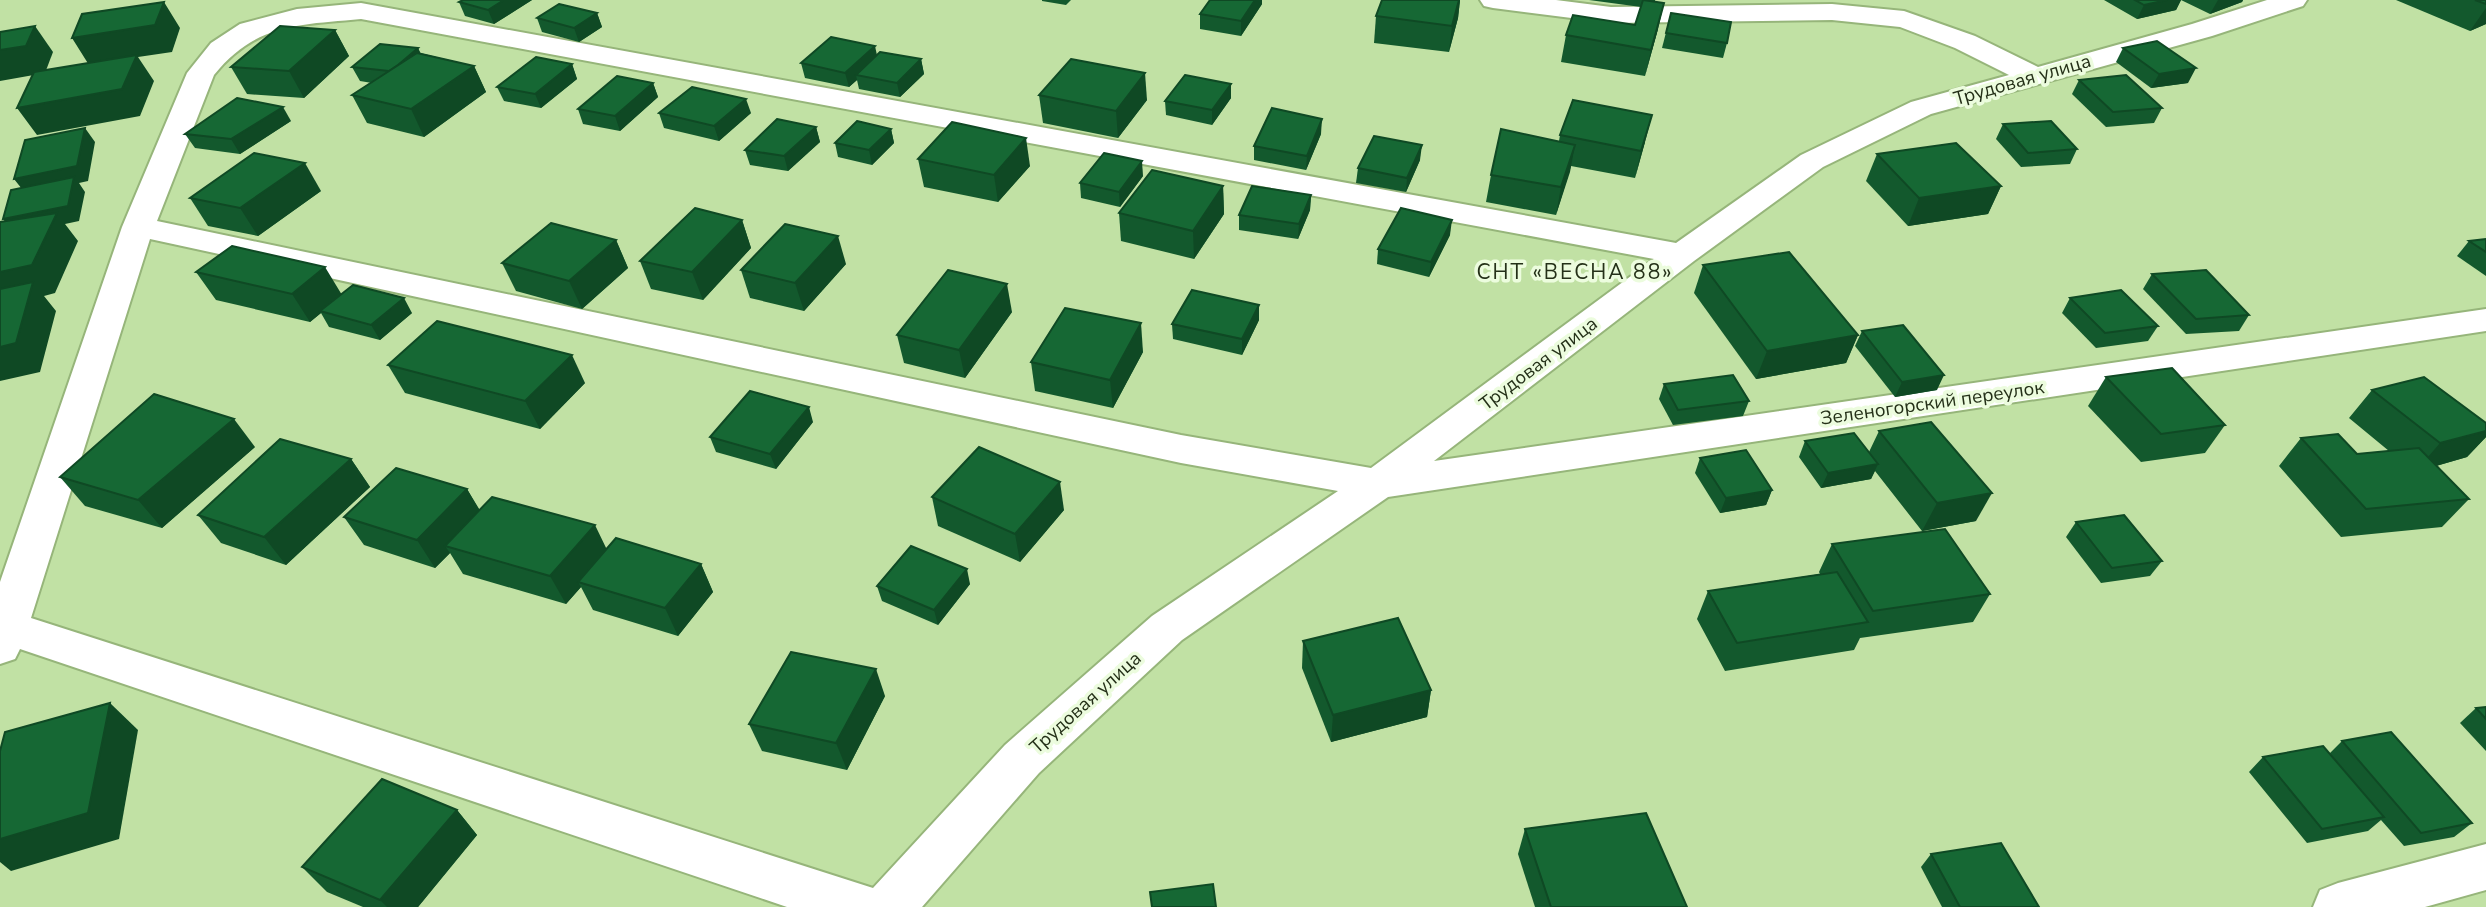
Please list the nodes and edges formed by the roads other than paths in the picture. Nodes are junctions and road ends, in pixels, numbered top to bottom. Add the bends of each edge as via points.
1 (1493, 0) edge
2 (2294, 0) edge
3 (2032, 75) junction
4 (138, 227) junction
5 (1682, 254) junction
6 (2486, 320) edge
7 (1378, 484) junction
8 (2, 634) edge
9 (2486, 867) edge
10 (859, 907) edge
11 (889, 907) edge
12 (2338, 907) edge

1 - 3 street via 1611,15 1832,12 1904,19
2 - 3 street, Трудовая улица via 2202,30
3 - 5 street, Трудовая улица via 1921,108 1812,161
4 - 5 street via 201,74 221,49 250,30 297,17 362,11
4 - 7 street via 1181,449
4 - 8 street
5 - 7 street, Трудовая улица
6 - 7 street, Зеленогорский переулок
7 - 11 street, Трудовая улица via 1167,628 1022,759
8 - 10 street
9 - 12 street

